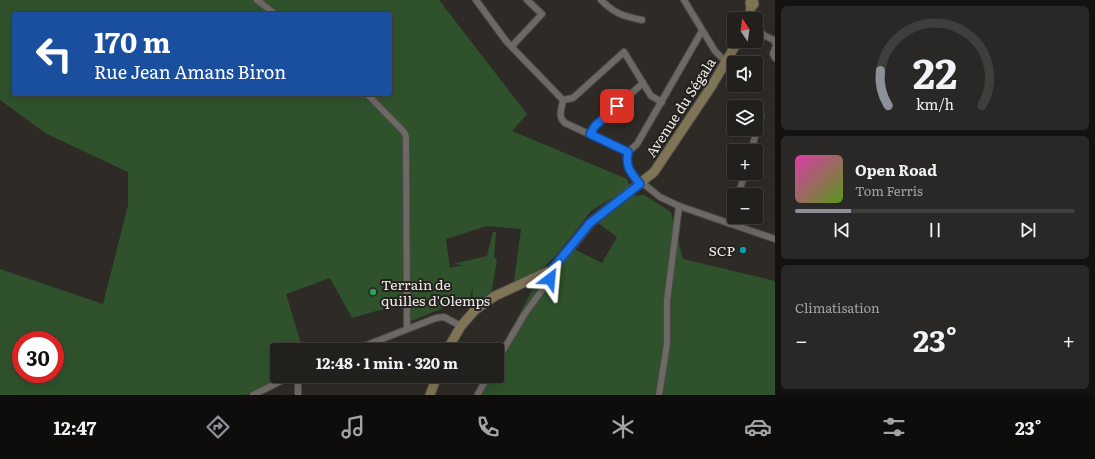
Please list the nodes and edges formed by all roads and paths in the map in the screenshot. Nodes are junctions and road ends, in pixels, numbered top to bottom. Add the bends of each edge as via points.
1 (257, 0) edge
2 (476, 0) edge
3 (528, 0) edge
4 (601, 0) edge
5 (686, 1) edge
6 (752, 2) edge
7 (272, 12) edge
8 (750, 12) edge
9 (642, 20) dead end
10 (702, 31) junction
11 (765, 36) edge
12 (775, 43) edge
13 (512, 46) junction
14 (734, 48) edge
15 (775, 48) edge
16 (775, 58) edge
17 (726, 62) junction
18 (643, 83) junction
19 (369, 96) edge
20 (564, 100) junction
21 (662, 102) junction
22 (590, 134) junction
23 (628, 152) junction
24 (640, 184) junction
25 (679, 206) junction
26 (727, 223) edge
27 (730, 224) edge
28 (775, 239) edge
29 (552, 269) junction
30 (460, 326) junction
31 (407, 328) junction
32 (371, 343) edge
33 (451, 343) edge
34 (504, 349) edge
35 (277, 383) edge
36 (298, 383) edge
37 (434, 383) edge
38 (484, 383) edge
39 (478, 394) dead end
40 (253, 395) edge
41 (298, 395) edge
42 (430, 395) edge
43 (658, 395) edge

1 - 7 street
2 - 13 street
3 - 13 street via 542,14
4 - 9 street via 621,16
5 - 10 street
6 - 8 street
10 - 17 street
10 - 21 street
11 - 12 street
13 - 20 street
14 - 17 street, Avenue du Ségala
15 - 16 street
17 - 24 street, Avenue du Ségala via 654,172
18 - 20 street via 624,52 573,98
18 - 21 street via 651,96
18 - 22 street via 595,126
19 - 31 street via 406,137
20 - 22 street via 561,120
21 - 23 street via 637,144
22 - 23 street
23 - 24 street via 628,169
24 - 25 street
24 - 29 street, Avenue du Ségala via 590,223
25 - 26 street
25 - 43 street via 667,301 667,344
27 - 28 street
29 - 30 street via 490,300 475,310
29 - 34 street via 550,279
30 - 31 street via 444,317
30 - 33 street
31 - 32 street
35 - 40 street
36 - 41 street
37 - 42 street
38 - 39 street

